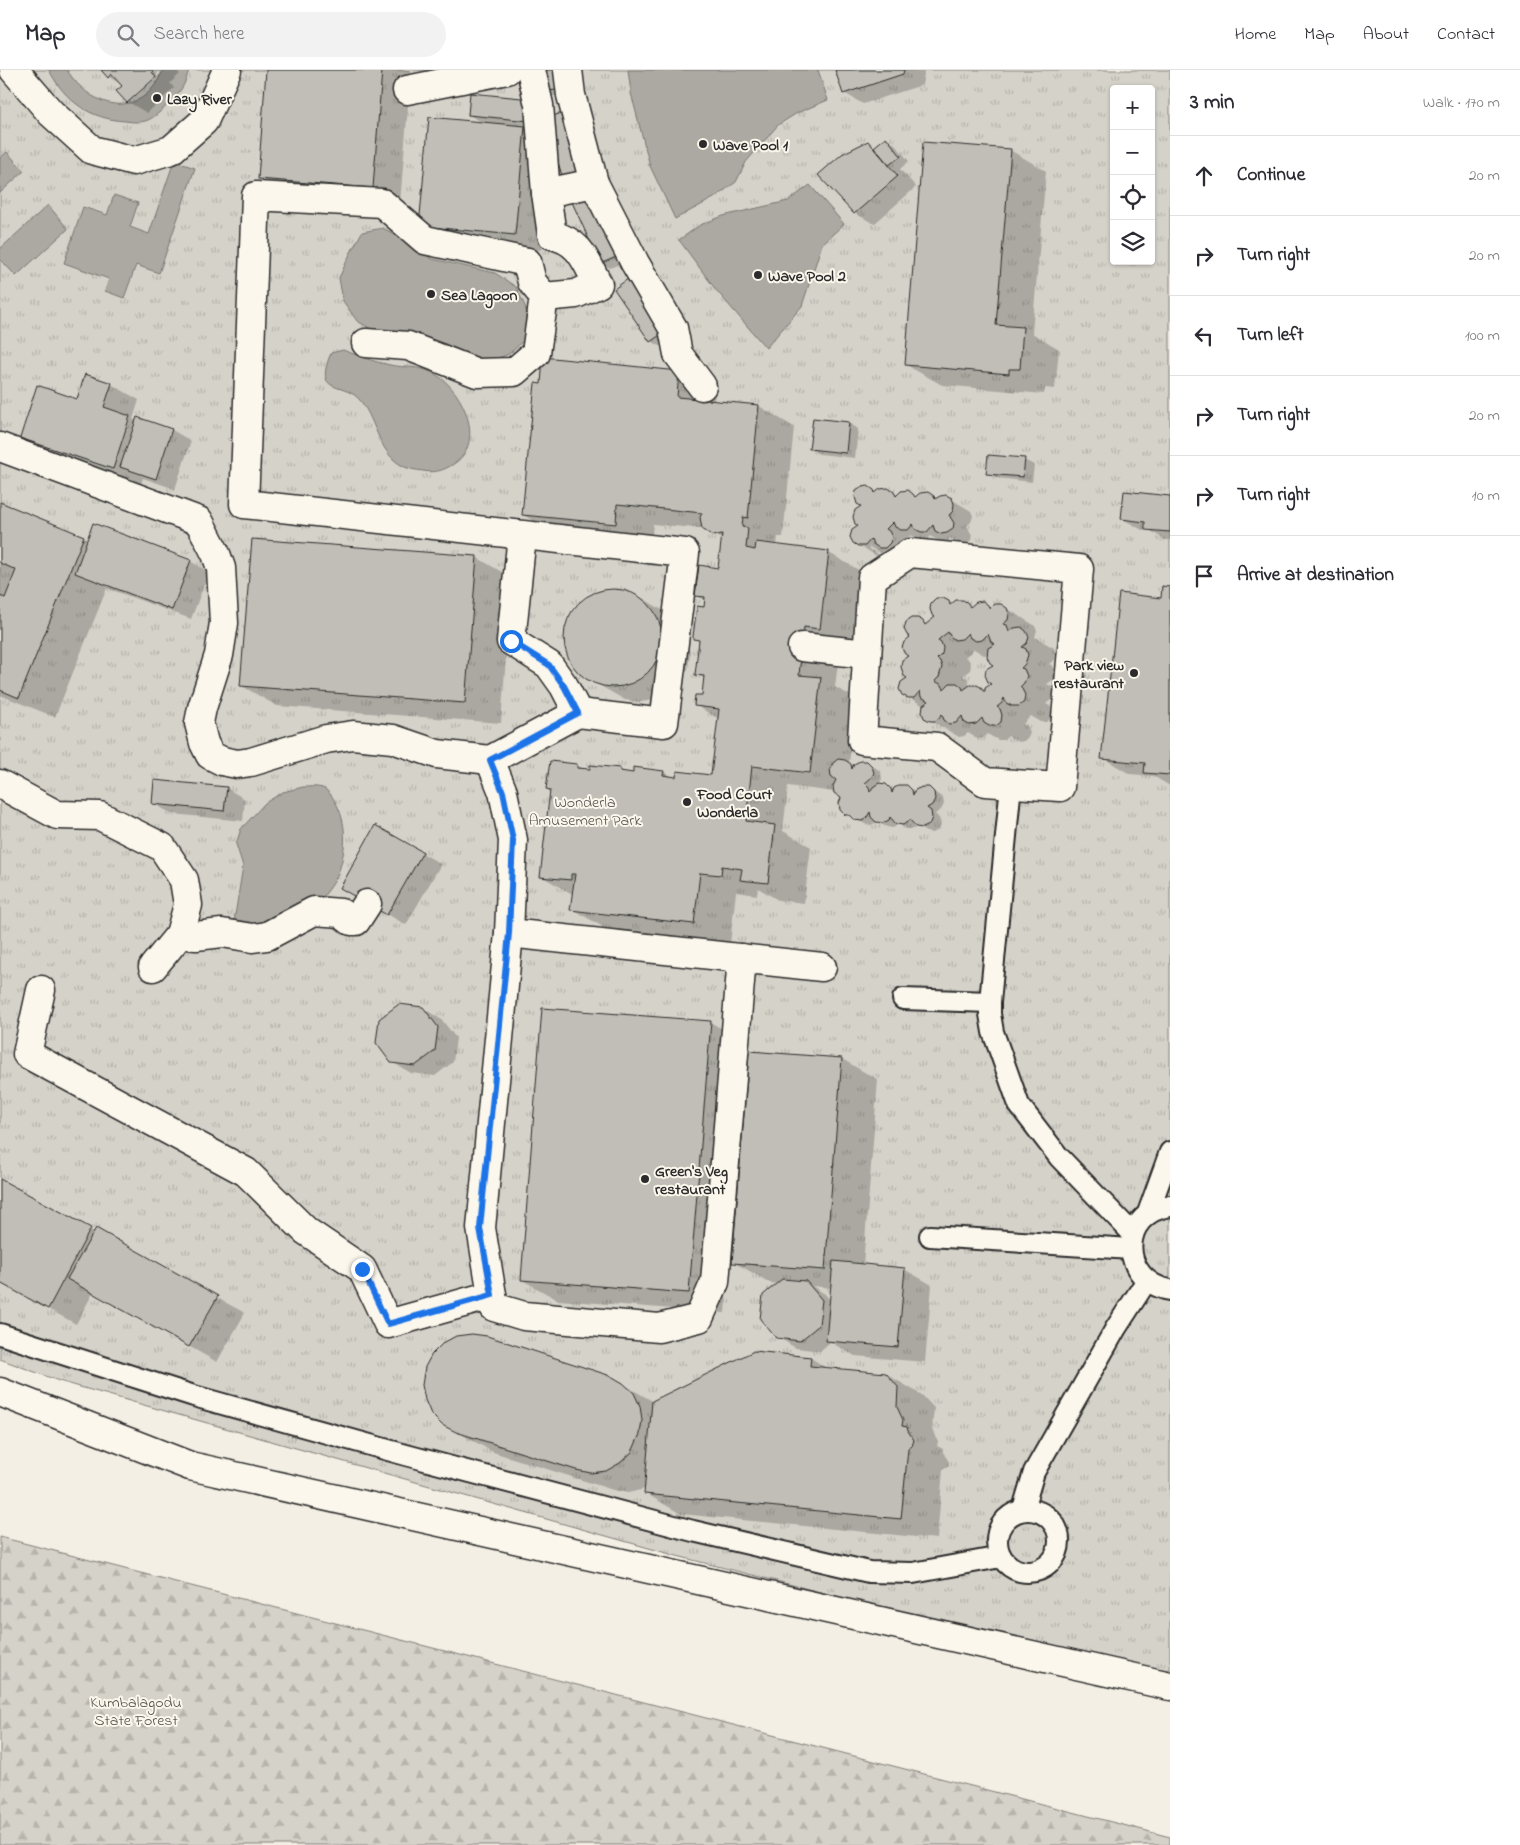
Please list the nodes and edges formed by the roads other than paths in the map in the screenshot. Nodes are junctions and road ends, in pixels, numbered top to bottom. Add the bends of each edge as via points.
1 (14, 70) edge
2 (227, 70) edge
3 (507, 70) edge
4 (532, 70) edge
5 (569, 82) edge
6 (407, 90) dead end
7 (539, 105) junction
8 (594, 183) junction
9 (546, 193) junction
10 (552, 235) junction
11 (528, 262) junction
12 (544, 297) junction
13 (366, 343) dead end
14 (702, 386) dead end
15 (0, 447) edge
16 (522, 535) junction
17 (802, 648) dead end
18 (867, 654) junction
19 (578, 713) junction
20 (490, 760) junction
21 (0, 784) edge
22 (1011, 784) junction
23 (367, 904) dead end
24 (509, 933) junction
25 (180, 934) junction
26 (742, 958) junction
27 (822, 967) dead end
28 (153, 968) dead end
29 (41, 990) dead end
30 (903, 998) dead end
31 (990, 1002) junction
32 (1170, 1152) edge
33 (1170, 1206) edge
34 (1148, 1214) junction
35 (930, 1236) dead end
36 (1132, 1242) junction
37 (1147, 1280) junction
38 (1170, 1290) edge
39 (492, 1295) junction
40 (0, 1334) edge
41 (0, 1392) edge
42 (1023, 1509) junction
43 (1001, 1557) junction
44 (1170, 1686) edge

1 - 2 street via 51,113 92,150 134,161 170,150 204,121
3 - 6 street
4 - 7 street
5 - 7 street
5 - 8 street
7 - 9 street
8 - 9 street
8 - 14 street via 673,328 678,354
9 - 10 street
10 - 11 street
10 - 12 street via 565,238 580,250 598,284 576,294
11 - 12 street via 532,282
11 - 16 street via 425,240 382,203 256,196 244,504
12 - 13 street via 536,353 514,372 477,373 408,346
15 - 20 street via 199,521 221,568 224,592 220,655 199,723 210,755 237,764 326,739 353,736 394,739 437,754
16 - 19 street via 511,641 549,665
16 - 19 street via 685,553 684,635 664,723
17 - 18 street
18 - 22 street via 862,740 937,747 985,782
18 - 22 street via 872,578 910,553 1079,569 1060,787
19 - 20 street
20 - 24 street via 503,792 513,840
21 - 25 street via 56,815 100,816 162,847 184,880 188,905
22 - 31 lane
23 - 25 street via 356,921 341,913 314,910 267,936
24 - 26 street
24 - 39 street via 480,1228
25 - 28 street
26 - 27 street
26 - 39 street via 714,1282 699,1318 659,1328 524,1316 494,1307
29 - 39 street via 27,1054 246,1172 306,1231 362,1269 388,1324
30 - 31 lane
31 - 36 lane via 993,1032 1019,1105
32 - 34 lane
33 - 34 lane
34 - 36 lane via 1139,1223
35 - 36 lane
36 - 37 lane via 1134,1264
37 - 38 lane via 1154,1286
37 - 42 lane via 1034,1472
40 - 43 lane via 194,1396 387,1450 693,1531 869,1572 914,1573
41 - 44 street via 190,1466
42 - 43 lane via 1003,1522 997,1546
42 - 43 lane via 1047,1515 1055,1523 1060,1535 1054,1559 1045,1568 1021,1572 1010,1567

